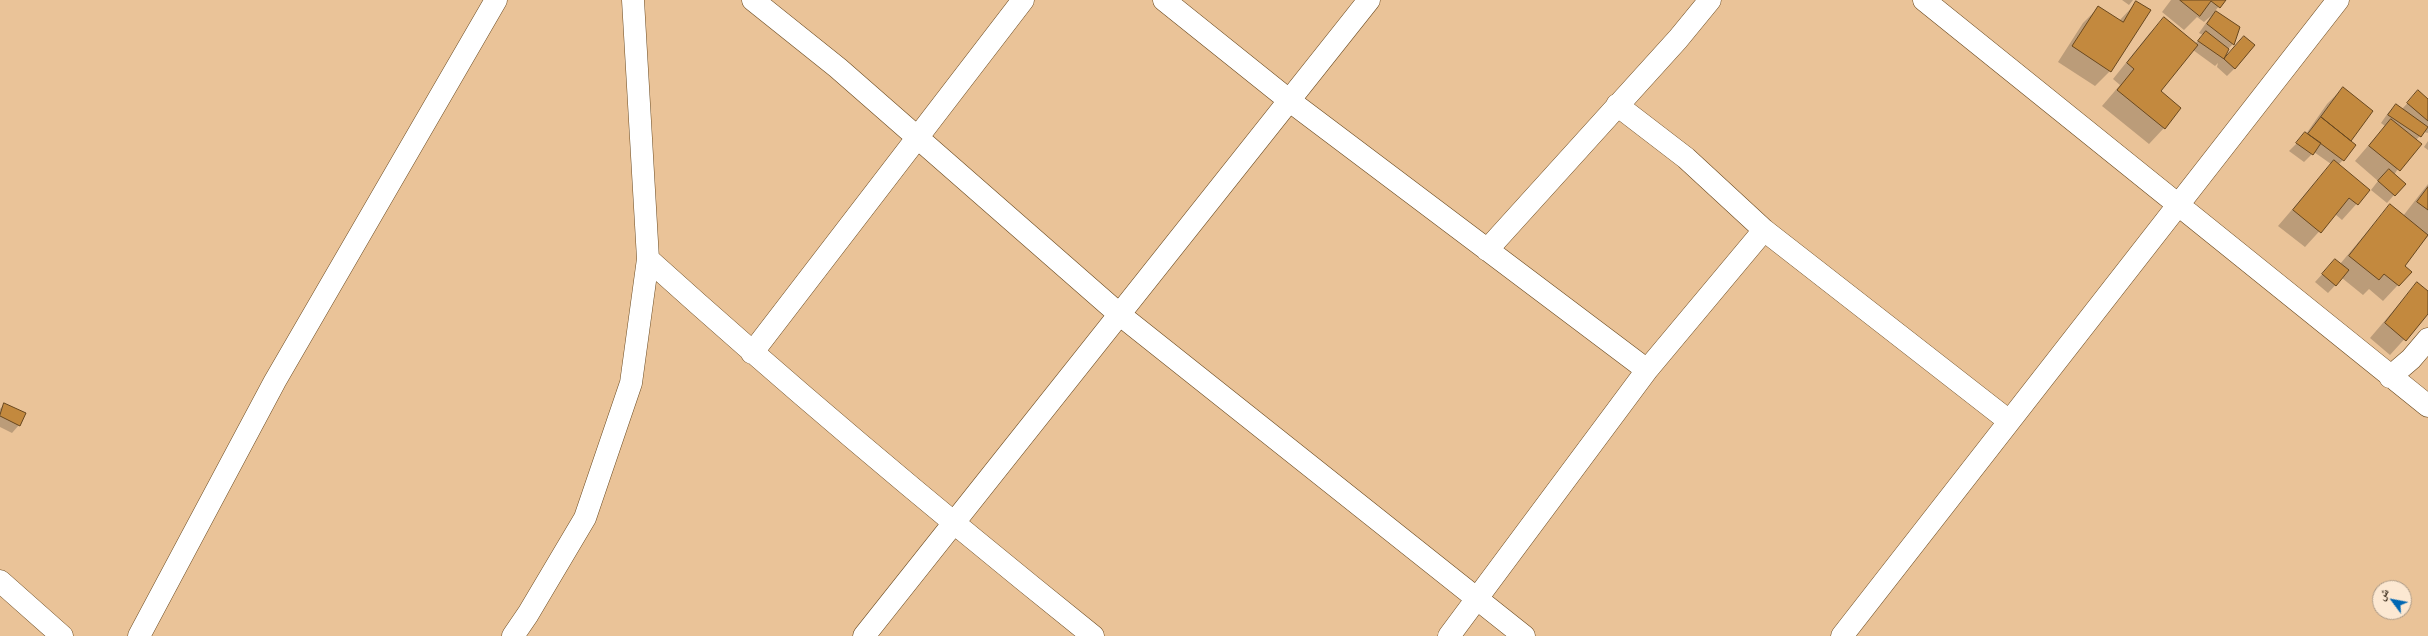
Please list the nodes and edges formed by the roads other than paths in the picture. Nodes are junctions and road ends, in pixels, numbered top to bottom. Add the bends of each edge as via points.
1 (496, 0) edge
2 (633, 0) edge
3 (753, 0) edge
4 (1023, 0) edge
5 (1164, 0) edge
6 (1369, 0) edge
7 (1710, 0) edge
8 (1924, 0) edge
9 (2338, 0) edge
10 (1290, 101) junction
11 (1617, 104) junction
12 (916, 137) junction
13 (2179, 204) junction
14 (1764, 230) junction
15 (1487, 250) junction
16 (648, 260) junction
17 (1119, 314) junction
18 (2428, 339) edge
19 (752, 353) junction
20 (1646, 370) junction
21 (2390, 377) junction
22 (2428, 406) edge
23 (2009, 421) junction
24 (952, 523) junction
25 (0, 580) edge
26 (1477, 597) junction
27 (62, 636) edge
28 (139, 636) edge
29 (513, 636) edge
30 (864, 636) edge
31 (1092, 636) edge
32 (1450, 636) edge
33 (1524, 636) edge
34 (1842, 636) edge

1 - 28 main road via 275,380
2 - 16 main road
3 - 12 main road via 838,68
4 - 12 main road
5 - 10 main road
6 - 10 main road
7 - 11 main road via 1678,39
8 - 13 main road
9 - 13 main road
10 - 15 main road
10 - 17 main road
11 - 14 main road via 1686,158
11 - 15 main road
12 - 17 main road
12 - 19 main road
13 - 21 main road
13 - 23 main road
14 - 20 main road
14 - 23 main road
15 - 20 main road
16 - 19 main road
16 - 29 main road via 631,383 585,518
17 - 24 main road
17 - 26 main road
18 - 21 main road via 2411,359
19 - 24 main road
20 - 26 main road
21 - 22 main road
23 - 34 main road
24 - 30 main road
24 - 31 main road
25 - 27 main road
26 - 32 main road
26 - 33 main road

